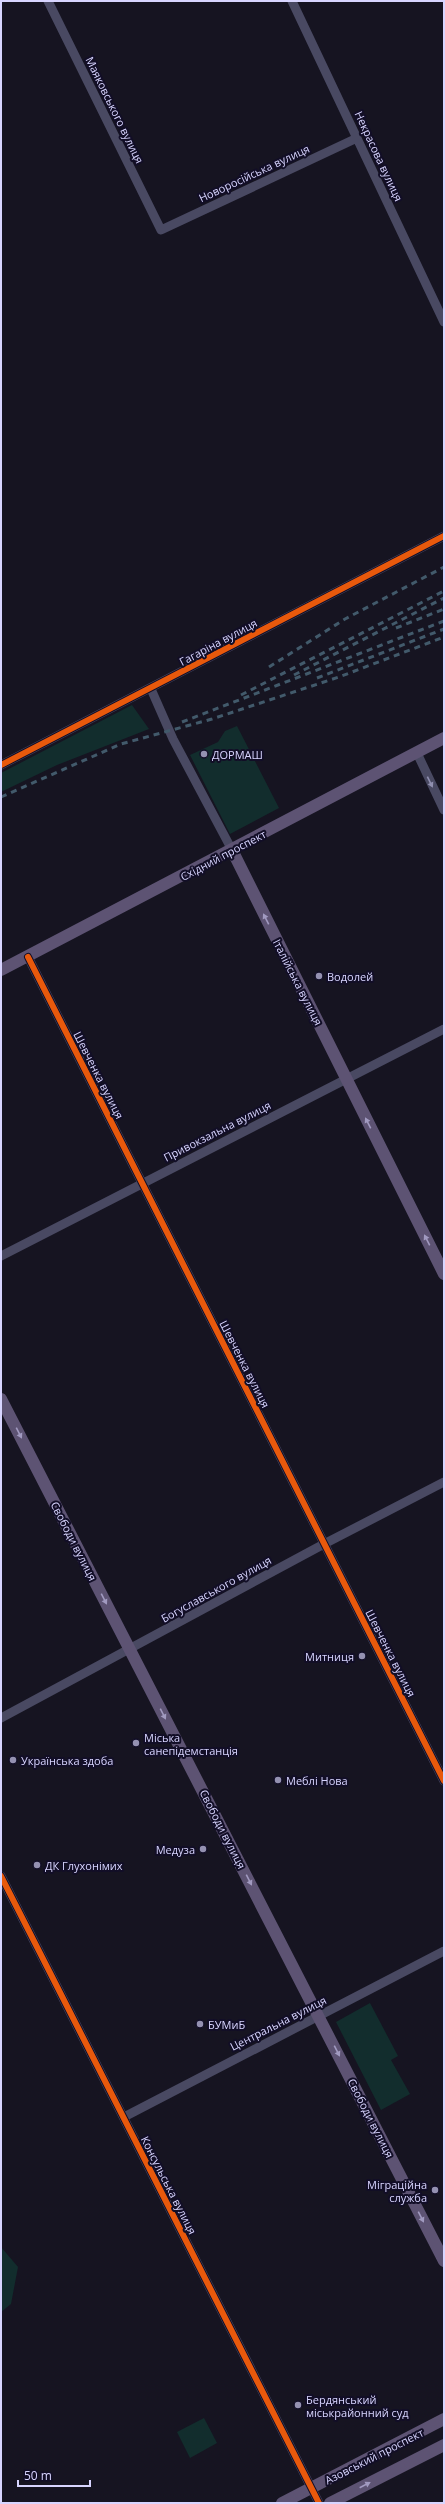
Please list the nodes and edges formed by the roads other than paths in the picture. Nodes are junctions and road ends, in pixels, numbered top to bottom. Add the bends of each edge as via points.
1 (48, 1) edge
2 (292, 1) edge
3 (357, 138) junction
4 (161, 230) joint
5 (444, 322) edge
6 (444, 536) edge
7 (151, 689) junction
8 (444, 738) edge
9 (417, 753) junction
10 (1, 765) edge
11 (444, 810) edge
12 (232, 850) junction
13 (28, 957) junction
14 (1, 970) edge
15 (444, 1029) edge
16 (346, 1079) junction
17 (142, 1183) junction
18 (1, 1256) edge
19 (444, 1274) edge
20 (1, 1398) edge
21 (444, 1482) edge
22 (324, 1544) junction
23 (130, 1650) junction
24 (1, 1718) edge
25 (444, 1780) edge
26 (1, 1876) edge
27 (444, 1951) edge
28 (319, 2016) junction
29 (124, 2117) junction
30 (444, 2261) edge
31 (444, 2419) edge
32 (444, 2445) edge
33 (311, 2488) junction
34 (282, 2503) edge
35 (319, 2503) edge
36 (330, 2503) edge

1 - 4 street, Маяковського вулиця
2 - 3 street, Некрасова вулиця
3 - 4 street, Новоросійська вулиця
3 - 5 street, Некрасова вулиця
6 - 7 street, Гагаріна вулиця
7 - 10 street, Гагаріна вулиця
7 - 12 street, Італійська вулиця via 173,739
8 - 9 main road, Східний проспект
9 -> 11 street
9 - 12 main road, Східний проспект
12 - 13 main road, Східний проспект
16 -> 12 main road, Італійська вулиця
13 - 14 main road, Східний проспект
13 - 17 street, Шевченка вулиця
15 - 16 street, Привокзальна вулиця
16 - 17 street, Привокзальна вулиця
19 -> 16 main road, Італійська вулиця
17 - 18 street, Привокзальна вулиця
17 - 22 street, Шевченка вулиця
20 -> 23 main road, Свободи вулиця
21 - 22 street, Богуславського вулиця
22 - 23 street, Богуславського вулиця
22 - 25 street, Шевченка вулиця
23 - 24 street, Богуславського вулиця
23 -> 28 main road, Свободи вулиця
26 - 29 street, Консульська вулиця
27 - 28 street, Центральна вулиця
28 - 29 street, Центральна вулиця
28 -> 30 main road, Свободи вулиця
29 - 33 street, Консульська вулиця
31 - 33 main road, Азовський проспект
36 -> 32 main road, Азовський проспект
33 - 34 main road, Азовський проспект
33 - 35 street, Консульська вулиця

